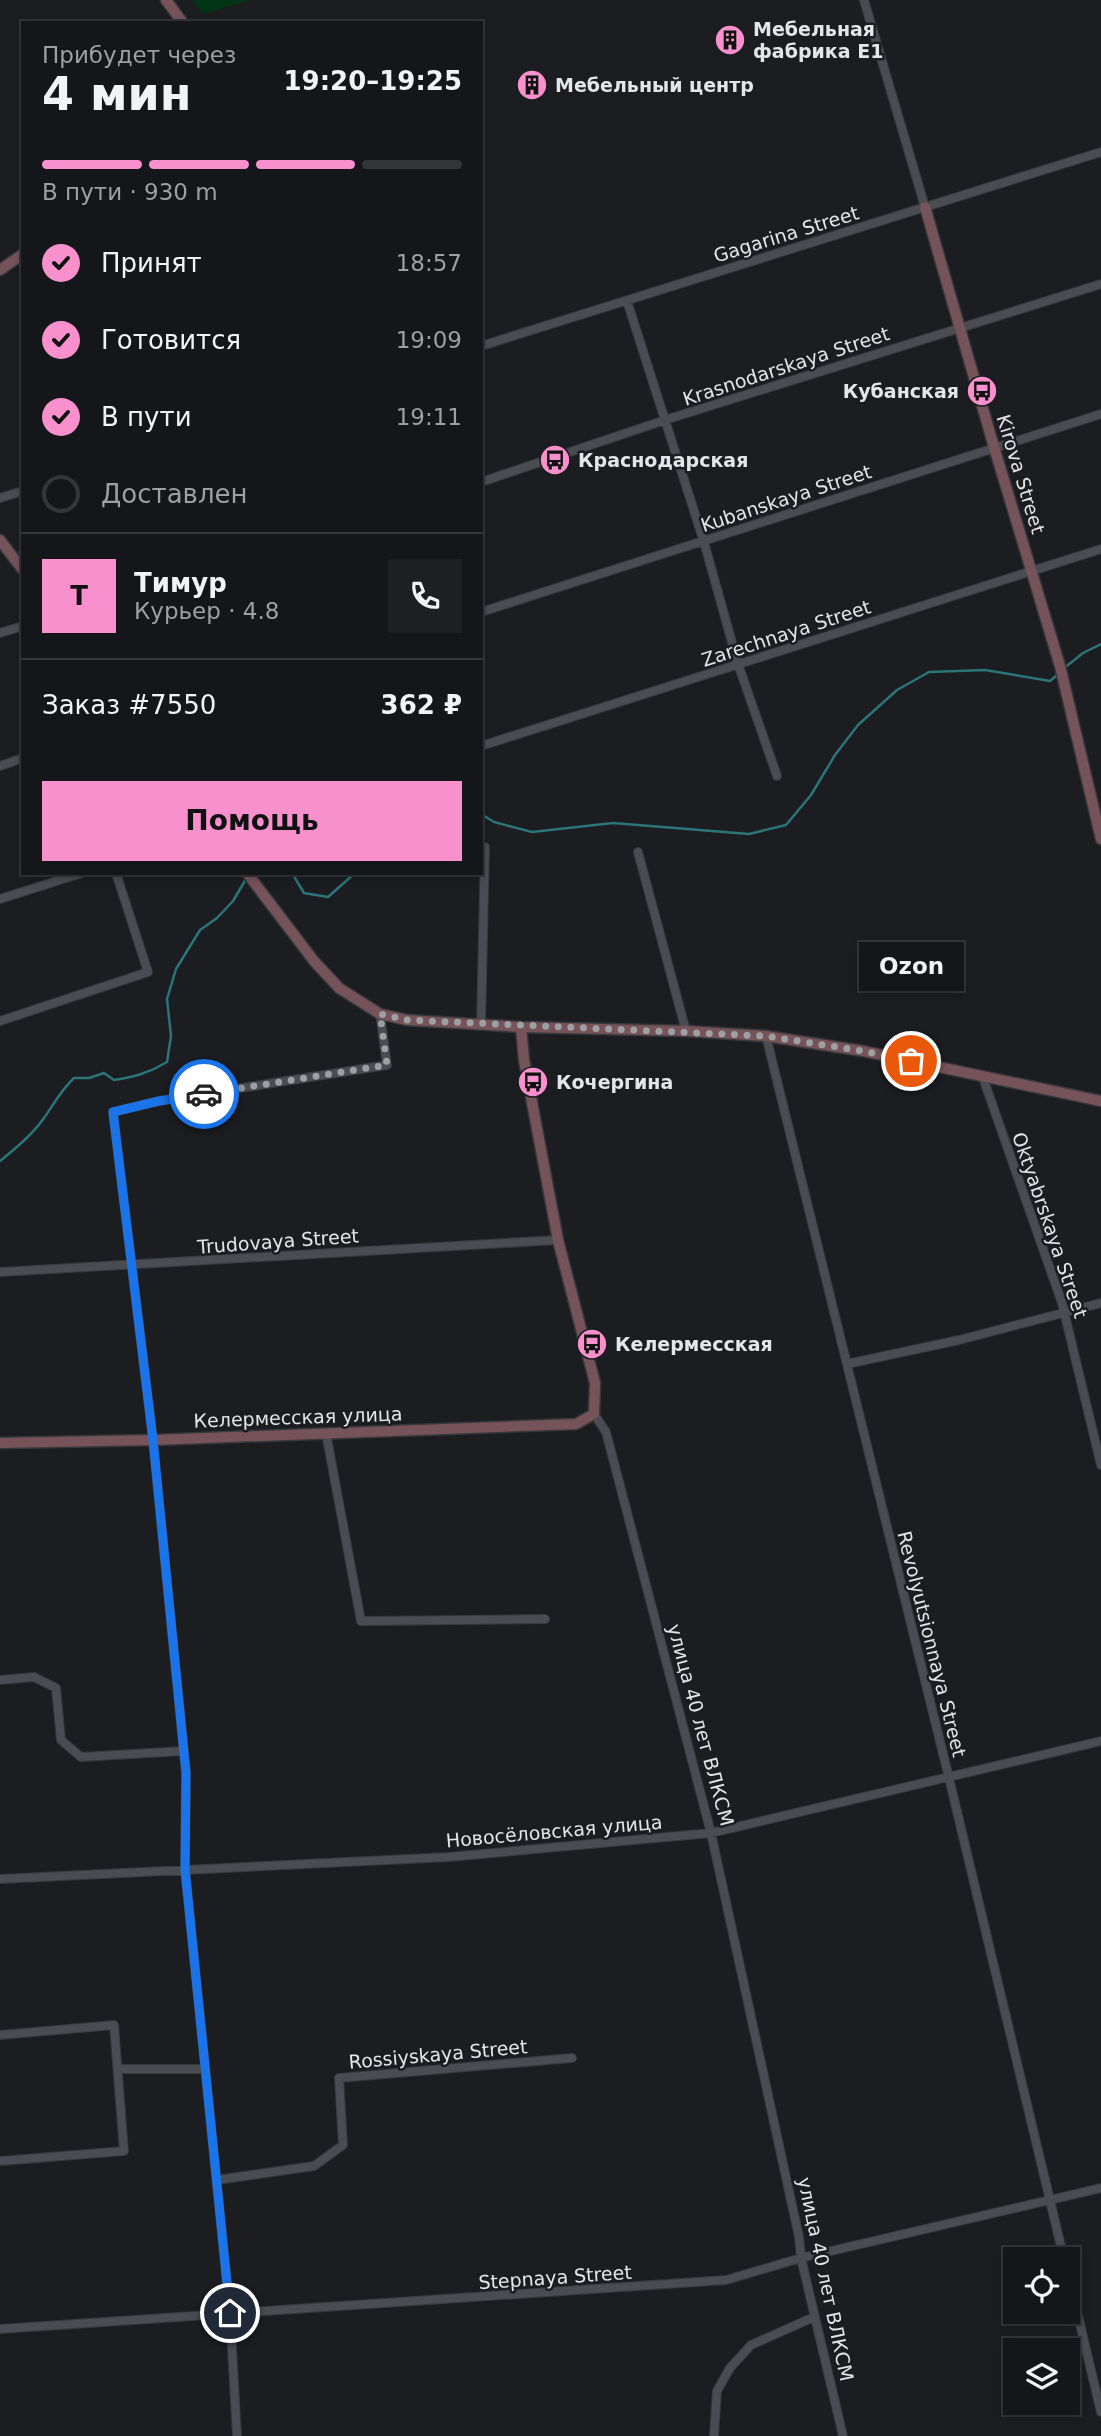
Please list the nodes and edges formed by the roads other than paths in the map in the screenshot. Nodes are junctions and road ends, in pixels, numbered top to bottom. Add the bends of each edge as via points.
1 (166, 0) edge
2 (864, 0) edge
3 (182, 21) edge
4 (1101, 152) edge
5 (925, 207) junction
6 (21, 255) edge
7 (0, 270) edge
8 (1101, 284) edge
9 (627, 301) junction
10 (959, 328) junction
11 (483, 345) edge
12 (1101, 414) edge
13 (665, 420) junction
14 (994, 447) junction
15 (483, 481) edge
16 (21, 492) edge
17 (0, 498) edge
18 (0, 540) edge
19 (705, 542) junction
20 (1101, 549) edge
21 (21, 567) edge
22 (1032, 571) junction
23 (483, 611) edge
24 (21, 627) edge
25 (0, 633) edge
26 (738, 664) junction
27 (483, 745) edge
28 (21, 759) edge
29 (0, 766) edge
30 (777, 776) dead end
31 (1101, 839) edge
32 (485, 847) dead end
33 (638, 852) dead end
34 (76, 875) edge
35 (117, 875) edge
36 (249, 875) edge
37 (0, 899) edge
38 (380, 1014) junction
39 (0, 1021) edge
40 (481, 1024) junction
41 (521, 1027) junction
42 (686, 1031) junction
43 (766, 1036) junction
44 (983, 1078) junction
45 (1101, 1101) edge
46 (558, 1240) junction
47 (131, 1266) junction
48 (0, 1272) edge
49 (1101, 1303) edge
50 (1064, 1312) junction
51 (847, 1364) junction
52 (594, 1414) junction
53 (326, 1433) junction
54 (153, 1440) junction
55 (0, 1443) edge
56 (1101, 1465) edge
57 (545, 1619) dead end
58 (0, 1680) edge
59 (1101, 1741) edge
60 (183, 1751) junction
61 (949, 1778) junction
62 (711, 1833) junction
63 (185, 1869) junction
64 (0, 1879) edge
65 (0, 2035) edge
66 (572, 2058) dead end
67 (119, 2069) junction
68 (205, 2069) junction
69 (0, 2161) edge
70 (217, 2180) junction
71 (1101, 2188) edge
72 (1049, 2201) junction
73 (1061, 2247) edge
74 (800, 2258) junction
75 (230, 2313) junction
76 (814, 2317) junction
77 (1080, 2324) edge
78 (0, 2329) edge
79 (1101, 2412) edge
80 (237, 2436) edge
81 (714, 2436) edge
82 (843, 2436) edge

1 - 3 street
2 - 5 street, Kirova Street
4 - 5 street, Gagarina Street
5 - 9 street, Gagarina Street
5 - 10 street, Kirova Street
6 - 7 street
8 - 10 street, Krasnodarskaya Street
9 - 11 street, Gagarina Street
9 - 13 street
10 - 13 street, Krasnodarskaya Street
10 - 14 street, Kirova Street
12 - 14 street, Kubanskaya Street
13 - 15 street, Krasnodarskaya Street
13 - 19 street
14 - 19 street, Kubanskaya Street
14 - 22 street, Kirova Street
16 - 17 street
18 - 21 street
19 - 23 street, Kubanskaya Street
19 - 26 street
20 - 22 street, Zarechnaya Street
22 - 26 street, Zarechnaya Street
22 - 31 street, Kirova Street via 1065,683
24 - 25 street
26 - 27 street, Zarechnaya Street
26 - 30 street
28 - 29 street
32 - 40 street
33 - 42 street
34 - 37 street
35 - 39 street via 148,972
36 - 38 street via 339,988
38 - 40 street
38 - 47 street via 387,1065 113,1112
40 - 41 street
41 - 42 street
41 - 46 street, улица 40 лет ВЛКСМ
42 - 43 street
43 - 44 street via 863,1051
43 - 51 street, Revolyutsionnaya Street
44 - 45 street
44 - 50 street, Oktyabrskaya Street
46 - 47 street, Trudovaya Street
46 - 52 street, улица 40 лет ВЛКСМ via 595,1383
47 - 48 street, Trudovaya Street
47 - 54 street
49 - 50 street
50 - 51 street
50 - 56 street, Oktyabrskaya Street
51 - 61 street, Revolyutsionnaya Street
52 - 53 street, Келермесская улица via 576,1424
52 - 62 street, улица 40 лет ВЛКСМ via 606,1432
53 - 54 street, Келермесская улица
53 - 57 street via 361,1621
54 - 55 street, Келермесская улица
54 - 60 street
58 - 60 street via 34,1677 56,1688 61,1740 81,1757
59 - 61 street, Новосёловская улица
60 - 63 street
61 - 62 street, Новосёловская улица
61 - 72 street, Revolyutsionnaya Street
62 - 63 street, Новосёловская улица via 449,1857
62 - 74 street, улица 40 лет ВЛКСМ
63 - 64 street, Новосёловская улица
63 - 68 street
65 - 67 street via 114,2025
66 - 70 street, Rossiyskaya Street via 339,2078 343,2145 314,2166
67 - 68 street
67 - 69 street via 124,2151
68 - 70 street
70 - 75 street
71 - 72 street, Stepnaya Street
72 - 73 street, Revolyutsionnaya Street
72 - 74 street, Stepnaya Street
74 - 75 street, Stepnaya Street via 726,2280 694,2284
74 - 76 street, улица 40 лет ВЛКСМ
75 - 78 street, Stepnaya Street
75 - 80 street
76 - 81 street via 751,2345 730,2368 717,2392
76 - 82 street, улица 40 лет ВЛКСМ
77 - 79 street

